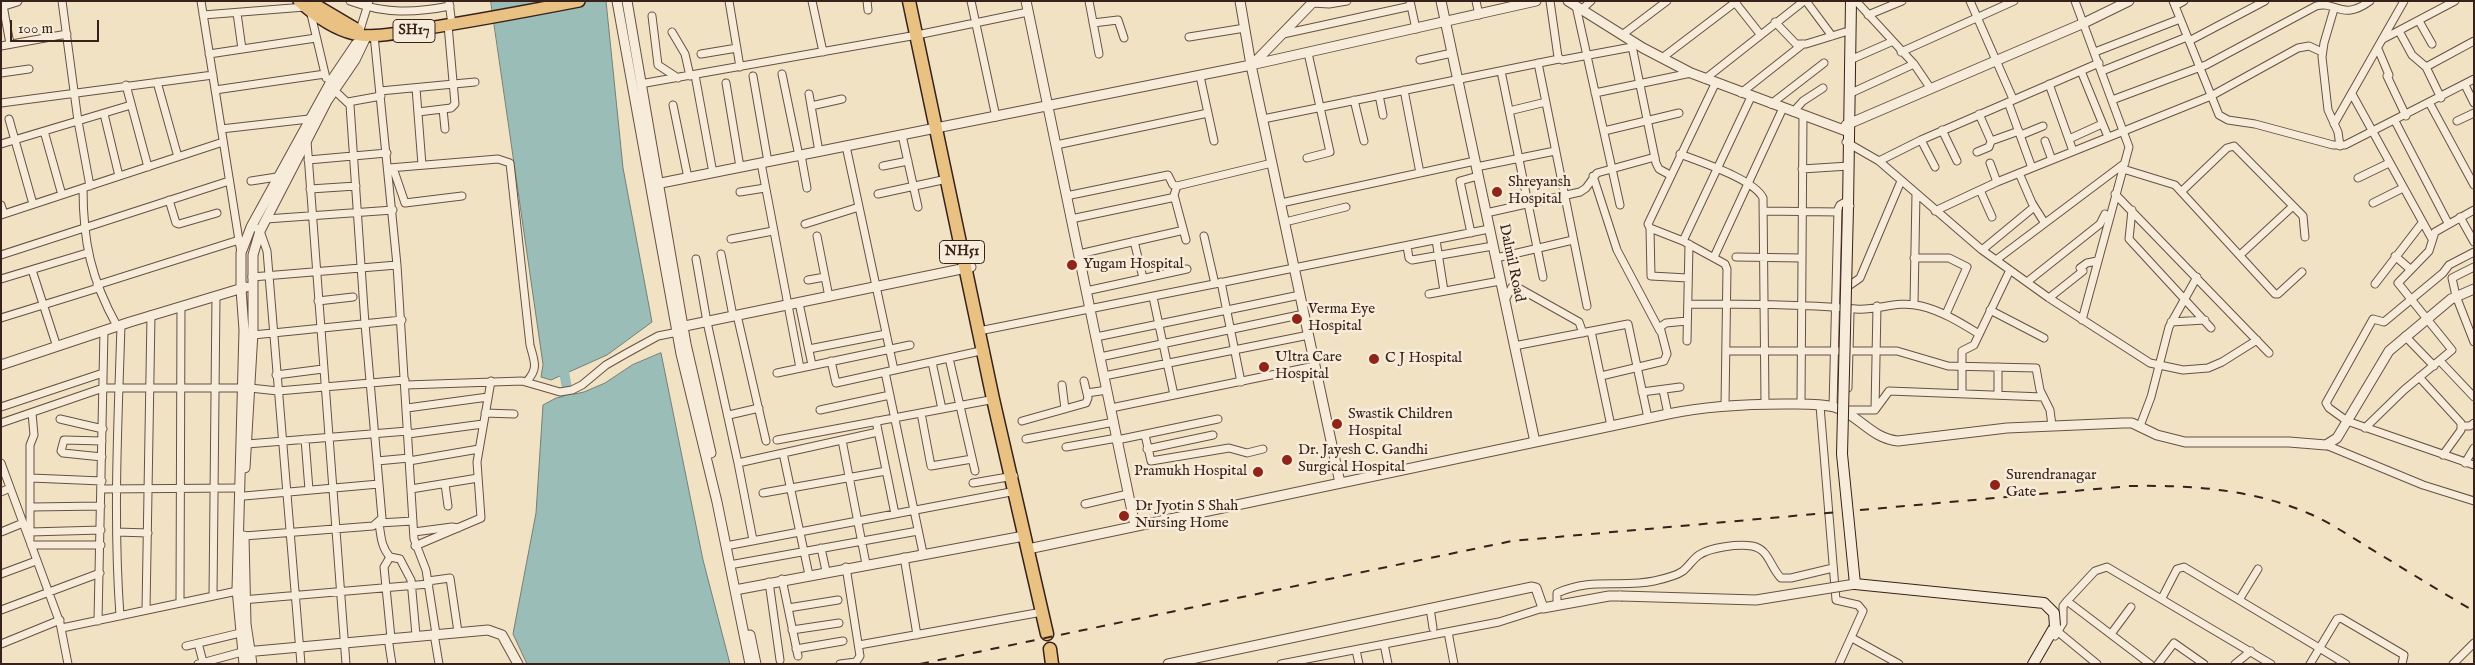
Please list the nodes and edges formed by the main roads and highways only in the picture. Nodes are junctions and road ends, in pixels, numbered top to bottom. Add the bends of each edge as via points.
1 (579, 1) edge
2 (910, 1) edge
3 (915, 1) edge
4 (1845, 1) edge
5 (1851, 1) edge
6 (306, 5) edge
7 (920, 35) junction
8 (939, 128) junction
9 (1847, 132) junction
10 (968, 268) junction
11 (985, 350) junction
12 (1047, 634) dead end
13 (1050, 649) dead end
14 (2038, 663) edge
15 (1052, 664) edge

1 - 6 main road, SH17 via 453,25 367,33
2 - 7 highway, NH51
3 - 7 highway, NH51
4 - 9 main road
5 - 9 main road via 1851,93
7 - 8 highway, NH51
8 - 10 highway, NH51
8 - 10 highway, NH51 via 947,179
9 - 14 main road, bridge via 1842,454 1855,584 2044,603 2054,613 2056,628
10 - 11 highway, NH51
10 - 11 highway, NH51 via 984,330
11 - 12 highway, NH51
13 - 15 highway

